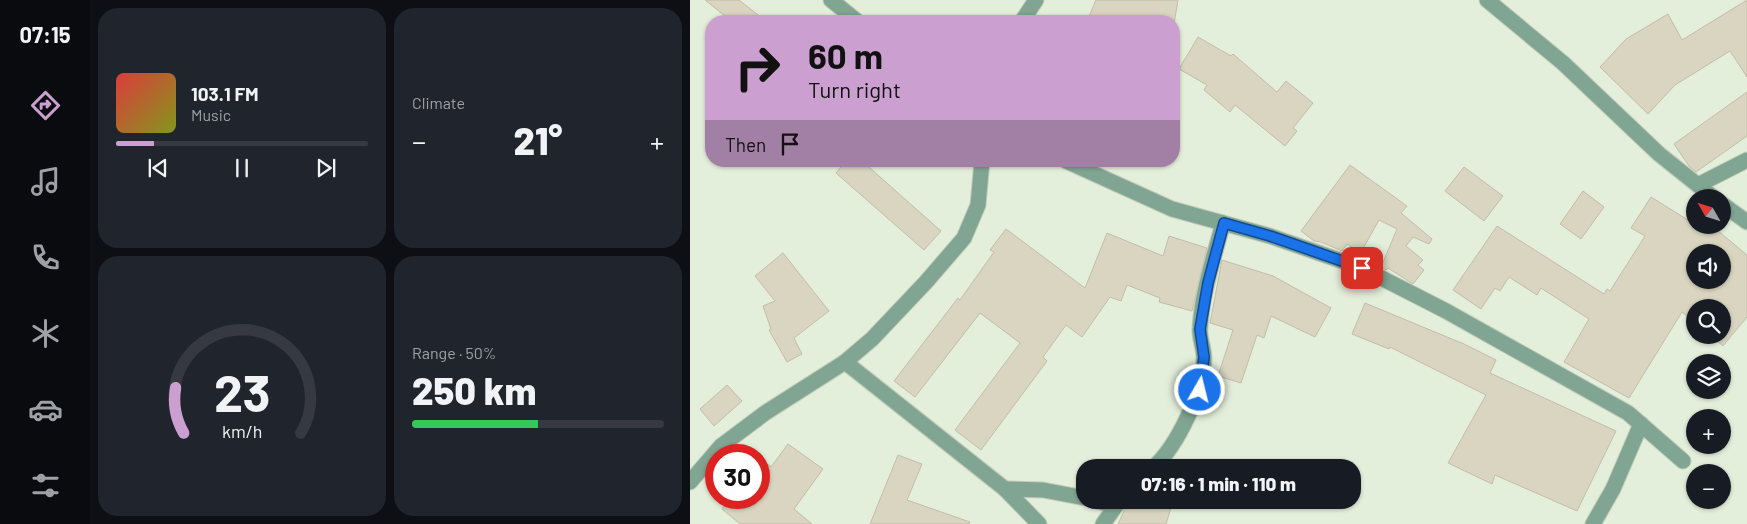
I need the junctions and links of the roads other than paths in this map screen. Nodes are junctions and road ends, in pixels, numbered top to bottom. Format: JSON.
{"nodes":[{"id":1,"x":831,"y":0,"type":"edge"},
{"id":2,"x":1036,"y":0,"type":"edge"},
{"id":3,"x":1487,"y":0,"type":"edge"},
{"id":4,"x":850,"y":15,"type":"edge"},
{"id":5,"x":1026,"y":15,"type":"edge"},
{"id":6,"x":1747,"y":160,"type":"edge"},
{"id":7,"x":981,"y":167,"type":"edge"},
{"id":8,"x":1079,"y":167,"type":"edge"},
{"id":9,"x":1698,"y":185,"type":"junction"},
{"id":10,"x":1703,"y":189,"type":"edge"},
{"id":11,"x":1731,"y":210,"type":"edge"},
{"id":12,"x":1747,"y":222,"type":"edge"},
{"id":13,"x":1224,"y":223,"type":"junction"},
{"id":14,"x":845,"y":362,"type":"junction"},
{"id":15,"x":1641,"y":424,"type":"junction"},
{"id":16,"x":1162,"y":459,"type":"edge"},
{"id":17,"x":1683,"y":461,"type":"dead end"},
{"id":18,"x":691,"y":478,"type":"edge"},
{"id":19,"x":1005,"y":489,"type":"junction"},
{"id":20,"x":1076,"y":496,"type":"edge"},
{"id":21,"x":1114,"y":509,"type":"edge"},
{"id":22,"x":1039,"y":524,"type":"edge"},
{"id":23,"x":1103,"y":524,"type":"edge"},
{"id":24,"x":1593,"y":524,"type":"edge"}],
"edges":[{"from":1,"to":4,"type":"street"},
{"from":2,"to":5,"type":"street"},
{"from":3,"to":9,"type":"street"},
{"from":6,"to":9,"type":"street"},
{"from":7,"to":14,"type":"street"},
{"from":8,"to":13,"type":"street"},
{"from":9,"to":10,"type":"street"},
{"from":11,"to":12,"type":"street"},
{"from":13,"to":15,"type":"street"},
{"from":13,"to":16,"type":"street"},
{"from":14,"to":18,"type":"street"},
{"from":14,"to":19,"type":"street"},
{"from":15,"to":17,"type":"street"},
{"from":15,"to":24,"type":"street"},
{"from":19,"to":20,"type":"street"},
{"from":19,"to":22,"type":"street"},
{"from":21,"to":23,"type":"street"}]}
